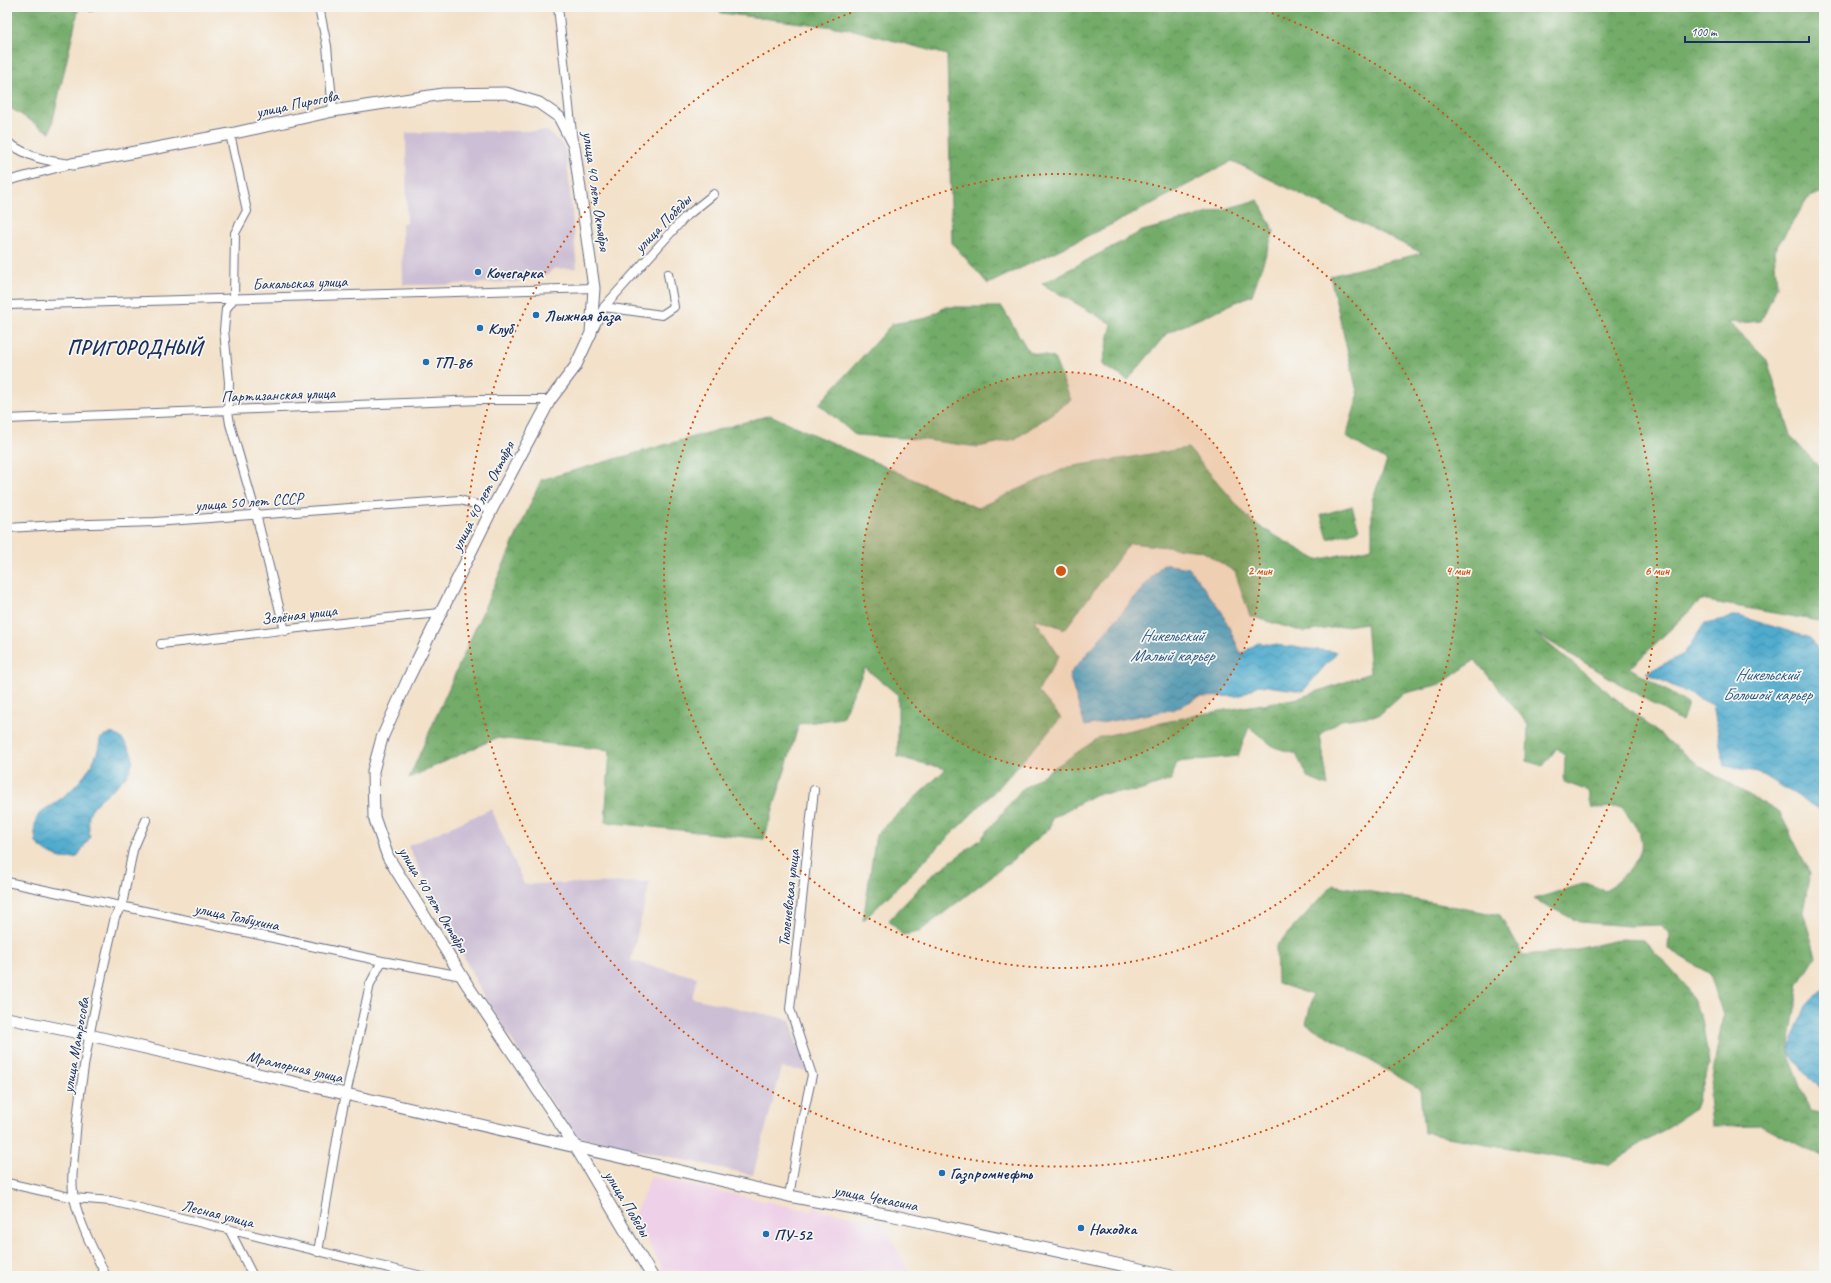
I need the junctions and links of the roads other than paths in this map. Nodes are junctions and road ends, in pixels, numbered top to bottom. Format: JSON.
{"nodes":[{"id":1,"x":88,"y":7,"type":"edge"},
{"id":2,"x":91,"y":7,"type":"edge"},
{"id":3,"x":319,"y":7,"type":"edge"},
{"id":4,"x":558,"y":7,"type":"edge"},
{"id":5,"x":333,"y":111,"type":"junction"},
{"id":6,"x":230,"y":134,"type":"junction"},
{"id":7,"x":7,"y":142,"type":"edge"},
{"id":8,"x":574,"y":146,"type":"junction"},
{"id":9,"x":72,"y":164,"type":"junction"},
{"id":10,"x":7,"y":181,"type":"edge"},
{"id":11,"x":714,"y":194,"type":"dead end"},
{"id":12,"x":668,"y":274,"type":"dead end"},
{"id":13,"x":594,"y":288,"type":"junction"},
{"id":14,"x":234,"y":298,"type":"junction"},
{"id":15,"x":7,"y":305,"type":"edge"},
{"id":16,"x":604,"y":307,"type":"junction"},
{"id":17,"x":591,"y":333,"type":"junction"},
{"id":18,"x":550,"y":400,"type":"junction"},
{"id":19,"x":228,"y":411,"type":"junction"},
{"id":20,"x":7,"y":418,"type":"edge"},
{"id":21,"x":492,"y":509,"type":"junction"},
{"id":22,"x":256,"y":514,"type":"junction"},
{"id":23,"x":7,"y":528,"type":"edge"},
{"id":24,"x":440,"y":613,"type":"junction"},
{"id":25,"x":285,"y":631,"type":"junction"},
{"id":26,"x":161,"y":644,"type":"dead end"},
{"id":27,"x":814,"y":790,"type":"dead end"},
{"id":28,"x":146,"y":820,"type":"dead end"},
{"id":29,"x":7,"y":882,"type":"edge"},
{"id":30,"x":122,"y":905,"type":"junction"},
{"id":31,"x":382,"y":961,"type":"junction"},
{"id":32,"x":462,"y":976,"type":"junction"},
{"id":33,"x":7,"y":1018,"type":"edge"},
{"id":34,"x":89,"y":1035,"type":"junction"},
{"id":35,"x":347,"y":1094,"type":"junction"},
{"id":36,"x":575,"y":1146,"type":"junction"},
{"id":37,"x":7,"y":1183,"type":"edge"},
{"id":38,"x":789,"y":1196,"type":"junction"},
{"id":39,"x":74,"y":1198,"type":"junction"},
{"id":40,"x":230,"y":1230,"type":"junction"},
{"id":41,"x":318,"y":1252,"type":"junction"},
{"id":42,"x":106,"y":1276,"type":"edge"},
{"id":43,"x":253,"y":1276,"type":"edge"},
{"id":44,"x":421,"y":1276,"type":"edge"},
{"id":45,"x":652,"y":1276,"type":"edge"},
{"id":46,"x":1172,"y":1276,"type":"edge"}],
"edges":[{"from":1,"to":2,"type":"street"},
{"from":3,"to":5,"type":"street"},
{"from":4,"to":8,"type":"street","name":"улица 40 лет Октября"},
{"from":5,"to":6,"type":"street","name":"улица Пирогова"},
{"from":5,"to":8,"type":"street","name":"улица Пирогова"},
{"from":6,"to":9,"type":"street","name":"улица Пирогова"},
{"from":6,"to":14,"type":"street"},
{"from":7,"to":9,"type":"street"},
{"from":8,"to":13,"type":"street","name":"улица 40 лет Октября"},
{"from":9,"to":10,"type":"street","name":"улица Пирогова"},
{"from":11,"to":16,"type":"street","name":"улица Победы"},
{"from":12,"to":16,"type":"street"},
{"from":13,"to":14,"type":"street","name":"Бакальская улица"},
{"from":13,"to":17,"type":"street","name":"улица 40 лет Октября"},
{"from":14,"to":15,"type":"street","name":"Бакальская улица"},
{"from":14,"to":19,"type":"street"},
{"from":16,"to":17,"type":"street","name":"улица Победы"},
{"from":17,"to":18,"type":"street","name":"улица 40 лет Октября"},
{"from":18,"to":19,"type":"street","name":"Партизанская улица"},
{"from":18,"to":21,"type":"street","name":"улица 40 лет Октября"},
{"from":19,"to":20,"type":"street","name":"Партизанская улица"},
{"from":19,"to":22,"type":"street"},
{"from":21,"to":22,"type":"street","name":"улица 50 лет СССР"},
{"from":21,"to":24,"type":"street","name":"улица 40 лет Октября"},
{"from":22,"to":23,"type":"street","name":"улица 50 лет СССР"},
{"from":22,"to":25,"type":"street"},
{"from":24,"to":25,"type":"street","name":"Зелёная улица"},
{"from":24,"to":32,"type":"street","name":"улица 40 лет Октября"},
{"from":25,"to":26,"type":"street","name":"Зелёная улица"},
{"from":27,"to":38,"type":"street","name":"Тюленевская улица"},
{"from":28,"to":30,"type":"street","name":"улица Матросова"},
{"from":29,"to":30,"type":"street","name":"улица Толбухина"},
{"from":30,"to":31,"type":"street","name":"улица Толбухина"},
{"from":30,"to":34,"type":"street","name":"улица Матросова"},
{"from":31,"to":32,"type":"street","name":"улица Толбухина"},
{"from":31,"to":35,"type":"street"},
{"from":32,"to":36,"type":"street","name":"улица 40 лет Октября"},
{"from":33,"to":34,"type":"street","name":"Мраморная улица"},
{"from":34,"to":35,"type":"street","name":"Мраморная улица"},
{"from":34,"to":39,"type":"street","name":"улица Матросова"},
{"from":35,"to":36,"type":"street","name":"Мраморная улица"},
{"from":35,"to":41,"type":"street"},
{"from":36,"to":38,"type":"street","name":"улица Чекасина"},
{"from":36,"to":45,"type":"street","name":"улица Победы"},
{"from":37,"to":39,"type":"street","name":"Лесная улица"},
{"from":38,"to":46,"type":"street","name":"улица Чекасина"},
{"from":39,"to":40,"type":"street","name":"Лесная улица"},
{"from":39,"to":42,"type":"street","name":"улица Матросова"},
{"from":40,"to":41,"type":"street","name":"Лесная улица"},
{"from":40,"to":43,"type":"street"},
{"from":41,"to":44,"type":"street","name":"Лесная улица"}]}
